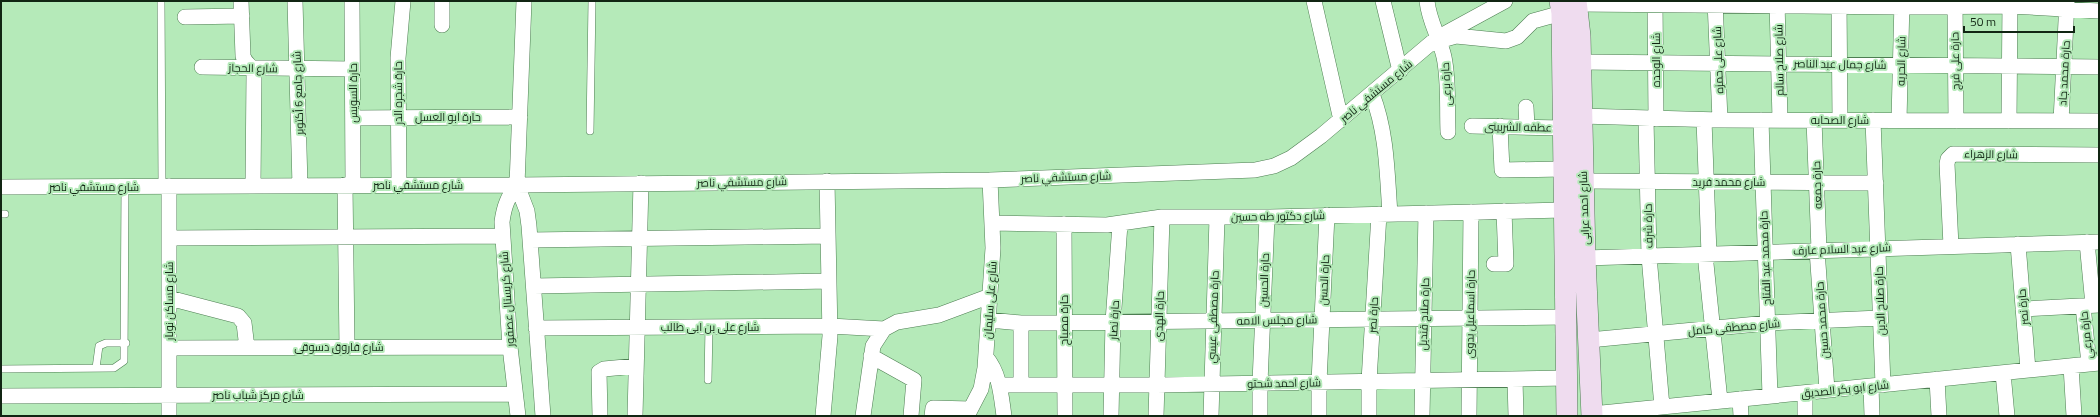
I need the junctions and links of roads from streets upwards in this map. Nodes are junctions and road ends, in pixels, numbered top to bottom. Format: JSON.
{"nodes":[{"id":1,"x":295,"y":1,"type":"edge"},
{"id":2,"x":352,"y":1,"type":"edge"},
{"id":3,"x":403,"y":1,"type":"edge"},
{"id":4,"x":442,"y":1,"type":"edge"},
{"id":5,"x":524,"y":1,"type":"edge"},
{"id":6,"x":1314,"y":1,"type":"edge"},
{"id":7,"x":1383,"y":1,"type":"edge"},
{"id":8,"x":1427,"y":1,"type":"edge"},
{"id":9,"x":1505,"y":1,"type":"edge"},
{"id":10,"x":1656,"y":3,"type":"edge"},
{"id":11,"x":1715,"y":3,"type":"edge"},
{"id":12,"x":1777,"y":4,"type":"edge"},
{"id":13,"x":1839,"y":4,"type":"edge"},
{"id":14,"x":1902,"y":4,"type":"edge"},
{"id":15,"x":1954,"y":4,"type":"edge"},
{"id":16,"x":2010,"y":4,"type":"edge"},
{"id":17,"x":1569,"y":5,"type":"edge"},
{"id":18,"x":2067,"y":6,"type":"edge"},
{"id":19,"x":241,"y":8,"type":"edge"},
{"id":20,"x":2099,"y":11,"type":"edge"},
{"id":21,"x":185,"y":16,"type":"dead end"},
{"id":22,"x":442,"y":24,"type":"dead end"},
{"id":23,"x":1438,"y":40,"type":"junction"},
{"id":24,"x":1580,"y":62,"type":"junction"},
{"id":25,"x":1656,"y":63,"type":"junction"},
{"id":26,"x":1718,"y":63,"type":"junction"},
{"id":27,"x":1779,"y":64,"type":"junction"},
{"id":28,"x":1840,"y":65,"type":"junction"},
{"id":29,"x":1901,"y":65,"type":"junction"},
{"id":30,"x":202,"y":66,"type":"dead end"},
{"id":31,"x":1955,"y":66,"type":"junction"},
{"id":32,"x":2009,"y":66,"type":"junction"},
{"id":33,"x":2064,"y":67,"type":"junction"},
{"id":34,"x":2099,"y":67,"type":"edge"},
{"id":35,"x":252,"y":68,"type":"junction"},
{"id":36,"x":297,"y":68,"type":"junction"},
{"id":37,"x":352,"y":69,"type":"junction"},
{"id":38,"x":1400,"y":71,"type":"junction"},
{"id":39,"x":1372,"y":94,"type":"junction"},
{"id":40,"x":1526,"y":107,"type":"dead end"},
{"id":41,"x":1581,"y":116,"type":"junction"},
{"id":42,"x":520,"y":117,"type":"junction"},
{"id":43,"x":353,"y":118,"type":"junction"},
{"id":44,"x":398,"y":118,"type":"junction"},
{"id":45,"x":1651,"y":119,"type":"junction"},
{"id":46,"x":1341,"y":120,"type":"junction"},
{"id":47,"x":1704,"y":120,"type":"junction"},
{"id":48,"x":1720,"y":120,"type":"junction"},
{"id":49,"x":1761,"y":120,"type":"junction"},
{"id":50,"x":1780,"y":120,"type":"junction"},
{"id":51,"x":1814,"y":120,"type":"junction"},
{"id":52,"x":1840,"y":120,"type":"junction"},
{"id":53,"x":1873,"y":120,"type":"junction"},
{"id":54,"x":1899,"y":120,"type":"junction"},
{"id":55,"x":1956,"y":121,"type":"junction"},
{"id":56,"x":2009,"y":121,"type":"junction"},
{"id":57,"x":2061,"y":121,"type":"junction"},
{"id":58,"x":2099,"y":121,"type":"edge"},
{"id":59,"x":1472,"y":126,"type":"dead end"},
{"id":60,"x":1500,"y":126,"type":"junction"},
{"id":61,"x":1527,"y":127,"type":"junction"},
{"id":62,"x":1563,"y":128,"type":"junction"},
{"id":63,"x":1448,"y":132,"type":"dead end"},
{"id":64,"x":2099,"y":155,"type":"edge"},
{"id":65,"x":1563,"y":169,"type":"junction"},
{"id":66,"x":990,"y":180,"type":"junction"},
{"id":67,"x":828,"y":181,"type":"junction"},
{"id":68,"x":1583,"y":181,"type":"junction"},
{"id":69,"x":1647,"y":181,"type":"junction"},
{"id":70,"x":1706,"y":182,"type":"junction"},
{"id":71,"x":1763,"y":182,"type":"junction"},
{"id":72,"x":1816,"y":182,"type":"junction"},
{"id":73,"x":641,"y":183,"type":"junction"},
{"id":74,"x":1876,"y":183,"type":"junction"},
{"id":75,"x":349,"y":185,"type":"junction"},
{"id":76,"x":399,"y":185,"type":"junction"},
{"id":77,"x":517,"y":185,"type":"junction"},
{"id":78,"x":166,"y":186,"type":"junction"},
{"id":79,"x":253,"y":186,"type":"junction"},
{"id":80,"x":300,"y":186,"type":"junction"},
{"id":81,"x":1,"y":187,"type":"edge"},
{"id":82,"x":1563,"y":210,"type":"junction"},
{"id":83,"x":1504,"y":211,"type":"junction"},
{"id":84,"x":1471,"y":212,"type":"junction"},
{"id":85,"x":1426,"y":213,"type":"junction"},
{"id":86,"x":1384,"y":214,"type":"junction"},
{"id":87,"x":1327,"y":215,"type":"junction"},
{"id":88,"x":1162,"y":217,"type":"junction"},
{"id":89,"x":1267,"y":217,"type":"junction"},
{"id":90,"x":1217,"y":218,"type":"junction"},
{"id":91,"x":992,"y":223,"type":"junction"},
{"id":92,"x":1064,"y":224,"type":"junction"},
{"id":93,"x":1120,"y":224,"type":"junction"},
{"id":94,"x":346,"y":236,"type":"junction"},
{"id":95,"x":502,"y":236,"type":"junction"},
{"id":96,"x":828,"y":236,"type":"junction"},
{"id":97,"x":169,"y":238,"type":"junction"},
{"id":98,"x":640,"y":239,"type":"junction"},
{"id":99,"x":530,"y":240,"type":"junction"},
{"id":100,"x":2093,"y":242,"type":"edge"},
{"id":101,"x":2018,"y":244,"type":"junction"},
{"id":102,"x":1951,"y":246,"type":"junction"},
{"id":103,"x":1878,"y":248,"type":"junction"},
{"id":104,"x":1818,"y":250,"type":"junction"},
{"id":105,"x":1765,"y":252,"type":"junction"},
{"id":106,"x":1707,"y":254,"type":"junction"},
{"id":107,"x":1649,"y":256,"type":"junction"},
{"id":108,"x":1585,"y":258,"type":"junction"},
{"id":109,"x":1494,"y":264,"type":"dead end"},
{"id":110,"x":828,"y":282,"type":"junction"},
{"id":111,"x":638,"y":285,"type":"junction"},
{"id":112,"x":534,"y":286,"type":"junction"},
{"id":113,"x":990,"y":296,"type":"junction"},
{"id":114,"x":169,"y":298,"type":"junction"},
{"id":115,"x":2091,"y":305,"type":"edge"},
{"id":116,"x":2023,"y":309,"type":"junction"},
{"id":117,"x":1566,"y":317,"type":"junction"},
{"id":118,"x":1470,"y":318,"type":"junction"},
{"id":119,"x":1880,"y":318,"type":"junction"},
{"id":120,"x":1373,"y":319,"type":"junction"},
{"id":121,"x":1424,"y":319,"type":"junction"},
{"id":122,"x":989,"y":320,"type":"junction"},
{"id":123,"x":1262,"y":320,"type":"junction"},
{"id":124,"x":1322,"y":320,"type":"junction"},
{"id":125,"x":1212,"y":321,"type":"junction"},
{"id":126,"x":1822,"y":321,"type":"junction"},
{"id":127,"x":1113,"y":322,"type":"junction"},
{"id":128,"x":1159,"y":322,"type":"junction"},
{"id":129,"x":1021,"y":323,"type":"junction"},
{"id":130,"x":1064,"y":323,"type":"junction"},
{"id":131,"x":1768,"y":324,"type":"junction"},
{"id":132,"x":830,"y":326,"type":"junction"},
{"id":133,"x":637,"y":327,"type":"junction"},
{"id":134,"x":536,"y":328,"type":"junction"},
{"id":135,"x":1713,"y":328,"type":"junction"},
{"id":136,"x":884,"y":330,"type":"junction"},
{"id":137,"x":1655,"y":334,"type":"junction"},
{"id":138,"x":1589,"y":340,"type":"junction"},
{"id":139,"x":347,"y":347,"type":"junction"},
{"id":140,"x":510,"y":347,"type":"junction"},
{"id":141,"x":169,"y":348,"type":"junction"},
{"id":142,"x":247,"y":348,"type":"junction"},
{"id":143,"x":871,"y":356,"type":"junction"},
{"id":144,"x":986,"y":357,"type":"junction"},
{"id":145,"x":2094,"y":364,"type":"edge"},
{"id":146,"x":636,"y":366,"type":"junction"},
{"id":147,"x":2071,"y":366,"type":"junction"},
{"id":148,"x":2028,"y":370,"type":"junction"},
{"id":149,"x":2004,"y":373,"type":"junction"},
{"id":150,"x":1567,"y":378,"type":"junction"},
{"id":151,"x":1937,"y":379,"type":"junction"},
{"id":152,"x":1469,"y":380,"type":"junction"},
{"id":153,"x":1515,"y":380,"type":"junction"},
{"id":154,"x":1422,"y":381,"type":"junction"},
{"id":155,"x":1319,"y":382,"type":"junction"},
{"id":156,"x":1369,"y":382,"type":"junction"},
{"id":157,"x":1260,"y":383,"type":"junction"},
{"id":158,"x":1210,"y":384,"type":"junction"},
{"id":159,"x":1000,"y":385,"type":"junction"},
{"id":160,"x":1021,"y":385,"type":"junction"},
{"id":161,"x":1064,"y":385,"type":"junction"},
{"id":162,"x":1111,"y":385,"type":"junction"},
{"id":163,"x":1157,"y":385,"type":"junction"},
{"id":164,"x":1877,"y":385,"type":"junction"},
{"id":165,"x":1827,"y":390,"type":"junction"},
{"id":166,"x":1805,"y":393,"type":"junction"},
{"id":167,"x":515,"y":394,"type":"junction"},
{"id":168,"x":169,"y":395,"type":"junction"},
{"id":169,"x":1,"y":396,"type":"edge"},
{"id":170,"x":1770,"y":396,"type":"junction"},
{"id":171,"x":1740,"y":399,"type":"junction"},
{"id":172,"x":1720,"y":401,"type":"junction"},
{"id":173,"x":1666,"y":410,"type":"edge"},
{"id":174,"x":969,"y":412,"type":"edge"},
{"id":175,"x":1592,"y":415,"type":"edge"},
{"id":176,"x":169,"y":416,"type":"edge"},
{"id":177,"x":518,"y":416,"type":"edge"},
{"id":178,"x":543,"y":416,"type":"edge"},
{"id":179,"x":600,"y":416,"type":"edge"},
{"id":180,"x":635,"y":416,"type":"edge"},
{"id":181,"x":823,"y":416,"type":"edge"},
{"id":182,"x":863,"y":416,"type":"edge"},
{"id":183,"x":911,"y":416,"type":"edge"},
{"id":184,"x":932,"y":416,"type":"edge"},
{"id":185,"x":1004,"y":416,"type":"edge"},
{"id":186,"x":1065,"y":416,"type":"edge"},
{"id":187,"x":1111,"y":416,"type":"edge"},
{"id":188,"x":1156,"y":416,"type":"edge"},
{"id":189,"x":1211,"y":416,"type":"edge"},
{"id":190,"x":1260,"y":416,"type":"edge"},
{"id":191,"x":1319,"y":416,"type":"edge"},
{"id":192,"x":1369,"y":416,"type":"edge"},
{"id":193,"x":1422,"y":416,"type":"edge"},
{"id":194,"x":1470,"y":416,"type":"edge"},
{"id":195,"x":1516,"y":416,"type":"edge"},
{"id":196,"x":1567,"y":416,"type":"edge"},
{"id":197,"x":1741,"y":416,"type":"edge"},
{"id":198,"x":1805,"y":416,"type":"edge"},
{"id":199,"x":1872,"y":416,"type":"edge"},
{"id":200,"x":1939,"y":416,"type":"edge"},
{"id":201,"x":2007,"y":416,"type":"edge"},
{"id":202,"x":2074,"y":416,"type":"edge"}],
"edges":[{"from":1,"to":36,"type":"street","name":"شارع جامع 6 أكتوبر"},
{"from":2,"to":37,"type":"street","name":"حارة السويس"},
{"from":3,"to":44,"type":"street","name":"حارة شجره الدر"},
{"from":4,"to":22,"type":"street"},
{"from":5,"to":42,"type":"street","name":"شارع كريستال عصفور"},
{"from":6,"to":46,"type":"street"},
{"from":7,"to":38,"type":"street"},
{"from":8,"to":23,"type":"street","name":"حارة برعى"},
{"from":9,"to":23,"type":"street"},
{"from":10,"to":11,"type":"street"},
{"from":10,"to":17,"type":"street"},
{"from":10,"to":25,"type":"street","name":"شارع الوحده"},
{"from":11,"to":12,"type":"street"},
{"from":11,"to":26,"type":"street","name":"شارع على حمزه"},
{"from":12,"to":13,"type":"street"},
{"from":12,"to":27,"type":"street","name":"شارع صلاح سالم"},
{"from":13,"to":14,"type":"street"},
{"from":13,"to":28,"type":"street"},
{"from":14,"to":15,"type":"street"},
{"from":14,"to":29,"type":"street","name":"شارع الحريه"},
{"from":15,"to":16,"type":"street"},
{"from":15,"to":31,"type":"street","name":"حارة على فرج"},
{"from":16,"to":18,"type":"street"},
{"from":16,"to":32,"type":"street"},
{"from":17,"to":23,"type":"street"},
{"from":17,"to":24,"type":"street","name":"شارع احمد عرابى"},
{"from":17,"to":62,"type":"street","name":"شارع احمد عرابى"},
{"from":18,"to":20,"type":"street"},
{"from":18,"to":33,"type":"street","name":"حارة محمد جاد"},
{"from":19,"to":21,"type":"street"},
{"from":19,"to":35,"type":"street"},
{"from":23,"to":38,"type":"street","name":"شارع مستشفي ناصر"},
{"from":23,"to":63,"type":"street","name":"حارة برعى"},
{"from":24,"to":25,"type":"street","name":"شارع جمال عبد الناصر"},
{"from":24,"to":41,"type":"street","name":"شارع احمد عرابى"},
{"from":25,"to":26,"type":"street","name":"شارع جمال عبد الناصر"},
{"from":25,"to":45,"type":"street","name":"شارع الوحده"},
{"from":26,"to":27,"type":"street","name":"شارع جمال عبد الناصر"},
{"from":26,"to":48,"type":"street","name":"شارع على حمزه"},
{"from":27,"to":28,"type":"street","name":"شارع جمال عبد الناصر"},
{"from":27,"to":50,"type":"street","name":"شارع صلاح سالم"},
{"from":28,"to":29,"type":"street","name":"شارع جمال عبد الناصر"},
{"from":28,"to":52,"type":"street"},
{"from":29,"to":31,"type":"street","name":"شارع جمال عبد الناصر"},
{"from":29,"to":54,"type":"street","name":"شارع الحريه"},
{"from":30,"to":35,"type":"street","name":"شارع الحجاز"},
{"from":31,"to":32,"type":"street","name":"شارع جمال عبد الناصر"},
{"from":31,"to":55,"type":"street","name":"حارة على فرج"},
{"from":32,"to":33,"type":"street","name":"شارع جمال عبد الناصر"},
{"from":32,"to":56,"type":"street"},
{"from":33,"to":34,"type":"street","name":"شارع جمال عبد الناصر"},
{"from":33,"to":57,"type":"street","name":"حارة محمد جاد"},
{"from":35,"to":36,"type":"street","name":"شارع الحجاز"},
{"from":35,"to":79,"type":"street"},
{"from":36,"to":37,"type":"street","name":"شارع الحجاز"},
{"from":36,"to":80,"type":"street","name":"شارع جامع 6 أكتوبر"},
{"from":37,"to":43,"type":"street","name":"حارة السويس"},
{"from":38,"to":39,"type":"street","name":"شارع مستشفي ناصر"},
{"from":39,"to":46,"type":"street","name":"شارع مستشفي ناصر"},
{"from":39,"to":86,"type":"street","name":"حارة نصر"},
{"from":40,"to":61,"type":"street"},
{"from":41,"to":45,"type":"street","name":"شارع الصحابه"},
{"from":41,"to":68,"type":"street","name":"شارع احمد عرابى"},
{"from":42,"to":44,"type":"street","name":"حارة ابو العسل"},
{"from":42,"to":77,"type":"street","name":"شارع كريستال عصفور"},
{"from":43,"to":44,"type":"street","name":"حارة ابو العسل"},
{"from":43,"to":75,"type":"street","name":"حارة السويس"},
{"from":44,"to":76,"type":"street","name":"حارة شجره الدر"},
{"from":45,"to":47,"type":"street","name":"شارع الصحابه"},
{"from":45,"to":69,"type":"street","name":"حارة شرف"},
{"from":46,"to":66,"type":"street","name":"شارع مستشفي ناصر"},
{"from":47,"to":48,"type":"street","name":"شارع الصحابه"},
{"from":47,"to":70,"type":"street"},
{"from":48,"to":49,"type":"street","name":"شارع الصحابه"},
{"from":49,"to":50,"type":"street","name":"شارع الصحابه"},
{"from":49,"to":71,"type":"street","name":"حارة محمد عبد الفتاح"},
{"from":50,"to":51,"type":"street","name":"شارع الصحابه"},
{"from":51,"to":52,"type":"street","name":"شارع الصحابه"},
{"from":51,"to":72,"type":"street","name":"حارة جمعه"},
{"from":52,"to":53,"type":"street","name":"شارع الصحابه"},
{"from":53,"to":54,"type":"street","name":"شارع الصحابه"},
{"from":53,"to":74,"type":"street","name":"حارة صلاح الدين"},
{"from":54,"to":55,"type":"street","name":"شارع الصحابه"},
{"from":55,"to":56,"type":"street","name":"شارع الصحابه"},
{"from":56,"to":57,"type":"street","name":"شارع الصحابه"},
{"from":57,"to":58,"type":"street","name":"شارع الصحابه"},
{"from":59,"to":60,"type":"street","name":"عطفه الشربينى"},
{"from":60,"to":61,"type":"street","name":"عطفه الشربينى"},
{"from":60,"to":65,"type":"street"},
{"from":61,"to":62,"type":"street","name":"عطفه الشربينى"},
{"from":62,"to":65,"type":"street","name":"شارع احمد عرابى"},
{"from":64,"to":102,"type":"street","name":"شارع الزهراء"},
{"from":65,"to":82,"type":"street","name":"شارع احمد عرابى"},
{"from":66,"to":67,"type":"street","name":"شارع مستشفي ناصر"},
{"from":66,"to":91,"type":"street","name":"شارع على سليمان"},
{"from":67,"to":73,"type":"street","name":"شارع مستشفي ناصر"},
{"from":67,"to":96,"type":"street"},
{"from":68,"to":69,"type":"street","name":"شارع محمد فريد"},
{"from":68,"to":108,"type":"street","name":"شارع احمد عرابى"},
{"from":69,"to":70,"type":"street","name":"شارع محمد فريد"},
{"from":69,"to":107,"type":"street","name":"حارة شرف"},
{"from":70,"to":71,"type":"street","name":"شارع محمد فريد"},
{"from":70,"to":106,"type":"street"},
{"from":71,"to":72,"type":"street","name":"شارع محمد فريد"},
{"from":71,"to":105,"type":"street","name":"حارة محمد عبد الفتاح"},
{"from":72,"to":74,"type":"street","name":"شارع محمد فريد"},
{"from":72,"to":104,"type":"street","name":"حارة جمعه"},
{"from":73,"to":77,"type":"street","name":"شارع مستشفي ناصر"},
{"from":73,"to":98,"type":"street"},
{"from":74,"to":103,"type":"street","name":"حارة صلاح الدين"},
{"from":75,"to":76,"type":"street","name":"شارع مستشفي ناصر"},
{"from":75,"to":80,"type":"street","name":"شارع مستشفي ناصر"},
{"from":75,"to":94,"type":"street","name":"حارة السويس"},
{"from":76,"to":77,"type":"street","name":"شارع مستشفي ناصر"},
{"from":77,"to":95,"type":"street","name":"شارع كريستال عصفور"},
{"from":77,"to":99,"type":"street","name":"شارع كريستال عصفور"},
{"from":78,"to":79,"type":"street","name":"شارع مستشفي ناصر"},
{"from":78,"to":81,"type":"street","name":"شارع مستشفي ناصر"},
{"from":78,"to":97,"type":"street","name":"شارع مساكن نوبار"},
{"from":79,"to":80,"type":"street","name":"شارع مستشفي ناصر"},
{"from":82,"to":83,"type":"street","name":"شارع دكتور طه حسين"},
{"from":82,"to":117,"type":"street","name":"شارع احمد عرابى"},
{"from":83,"to":84,"type":"street","name":"شارع دكتور طه حسين"},
{"from":83,"to":109,"type":"street"},
{"from":84,"to":85,"type":"street","name":"شارع دكتور طه حسين"},
{"from":84,"to":118,"type":"street","name":"حارة اسماعيل بدوى"},
{"from":85,"to":86,"type":"street","name":"شارع دكتور طه حسين"},
{"from":85,"to":121,"type":"street","name":"حارة صلاح قنديل"},
{"from":86,"to":87,"type":"street","name":"شارع دكتور طه حسين"},
{"from":86,"to":120,"type":"street","name":"حارة نصر"},
{"from":87,"to":89,"type":"street","name":"شارع دكتور طه حسين"},
{"from":87,"to":124,"type":"street","name":"حارة الحسن"},
{"from":88,"to":90,"type":"street","name":"شارع دكتور طه حسين"},
{"from":88,"to":93,"type":"street","name":"شارع دكتور طه حسين"},
{"from":88,"to":128,"type":"street","name":"حارة الهدى"},
{"from":89,"to":90,"type":"street","name":"شارع دكتور طه حسين"},
{"from":89,"to":123,"type":"street","name":"حارة الحسين"},
{"from":90,"to":125,"type":"street","name":"حارة مصطفى عيسي"},
{"from":91,"to":92,"type":"street","name":"شارع دكتور طه حسين"},
{"from":91,"to":113,"type":"street","name":"شارع على سليمان"},
{"from":92,"to":93,"type":"street","name":"شارع دكتور طه حسين"},
{"from":92,"to":130,"type":"street","name":"حارة مصباح"},
{"from":93,"to":127,"type":"street","name":"حارة نصار"},
{"from":94,"to":95,"type":"street"},
{"from":94,"to":97,"type":"street"},
{"from":94,"to":139,"type":"street","name":"حارة السويس"},
{"from":95,"to":140,"type":"street","name":"شارع كريستال عصفور"},
{"from":96,"to":98,"type":"street"},
{"from":96,"to":110,"type":"street"},
{"from":97,"to":114,"type":"street","name":"شارع مساكن نوبار"},
{"from":98,"to":99,"type":"street"},
{"from":98,"to":111,"type":"street"},
{"from":99,"to":112,"type":"street","name":"شارع كريستال عصفور"},
{"from":100,"to":101,"type":"street","name":"شارع عبد السلام عارف"},
{"from":100,"to":115,"type":"street","name":"حارة مرعي"},
{"from":101,"to":102,"type":"street","name":"شارع عبد السلام عارف"},
{"from":101,"to":116,"type":"street","name":"حارة نصر"},
{"from":102,"to":103,"type":"street","name":"شارع عبد السلام عارف"},
{"from":103,"to":104,"type":"street","name":"شارع عبد السلام عارف"},
{"from":103,"to":119,"type":"street","name":"حارة صلاح الدين"},
{"from":104,"to":105,"type":"street","name":"شارع عبد السلام عارف"},
{"from":104,"to":126,"type":"street","name":"حارة محمد حسين"},
{"from":105,"to":106,"type":"street","name":"شارع عبد السلام عارف"},
{"from":105,"to":131,"type":"street","name":"حارة محمد عبد الفتاح"},
{"from":106,"to":107,"type":"street","name":"شارع عبد السلام عارف"},
{"from":106,"to":135,"type":"street"},
{"from":107,"to":108,"type":"street","name":"شارع عبد السلام عارف"},
{"from":107,"to":137,"type":"street","name":"حارة شرف"},
{"from":108,"to":138,"type":"street","name":"شارع احمد عرابى"},
{"from":110,"to":111,"type":"street"},
{"from":110,"to":132,"type":"street"},
{"from":111,"to":112,"type":"street"},
{"from":111,"to":133,"type":"street"},
{"from":112,"to":134,"type":"street","name":"شارع كريستال عصفور"},
{"from":113,"to":122,"type":"street","name":"شارع على سليمان"},
{"from":113,"to":136,"type":"street"},
{"from":114,"to":141,"type":"street","name":"شارع مساكن نوبار"},
{"from":114,"to":142,"type":"street"},
{"from":115,"to":116,"type":"street"},
{"from":115,"to":145,"type":"street","name":"حارة مرعي"},
{"from":116,"to":148,"type":"street","name":"حارة نصر"},
{"from":117,"to":118,"type":"street","name":"شارع مجلس الامه"},
{"from":117,"to":150,"type":"street","name":"شارع احمد عرابى"},
{"from":118,"to":121,"type":"street","name":"شارع مجلس الامه"},
{"from":118,"to":152,"type":"street","name":"حارة اسماعيل بدوى"},
{"from":119,"to":126,"type":"street","name":"شارع مصطفى كامل"},
{"from":119,"to":164,"type":"street","name":"حارة صلاح الدين"},
{"from":120,"to":121,"type":"street","name":"شارع مجلس الامه"},
{"from":120,"to":124,"type":"street","name":"شارع مجلس الامه"},
{"from":120,"to":156,"type":"street","name":"حارة نصر"},
{"from":121,"to":154,"type":"street","name":"حارة صلاح قنديل"},
{"from":122,"to":129,"type":"street","name":"شارع مجلس الامه"},
{"from":122,"to":144,"type":"street","name":"شارع على سليمان"},
{"from":123,"to":124,"type":"street","name":"شارع مجلس الامه"},
{"from":123,"to":125,"type":"street","name":"شارع مجلس الامه"},
{"from":123,"to":157,"type":"street","name":"حارة الحسين"},
{"from":124,"to":155,"type":"street","name":"حارة الحسن"},
{"from":125,"to":128,"type":"street","name":"شارع مجلس الامه"},
{"from":125,"to":158,"type":"street","name":"حارة مصطفى عيسي"},
{"from":126,"to":131,"type":"street","name":"شارع مصطفى كامل"},
{"from":126,"to":165,"type":"street","name":"حارة محمد حسين"},
{"from":127,"to":128,"type":"street","name":"شارع مجلس الامه"},
{"from":127,"to":130,"type":"street","name":"شارع مجلس الامه"},
{"from":127,"to":162,"type":"street","name":"حارة نصار"},
{"from":128,"to":163,"type":"street","name":"حارة الهدى"},
{"from":129,"to":130,"type":"street","name":"شارع مجلس الامه"},
{"from":129,"to":160,"type":"street"},
{"from":130,"to":161,"type":"street","name":"حارة مصباح"},
{"from":131,"to":135,"type":"street","name":"شارع مصطفى كامل"},
{"from":131,"to":170,"type":"street","name":"حارة محمد عبد الفتاح"},
{"from":132,"to":133,"type":"street","name":"شارع على بن ابى طالب"},
{"from":132,"to":136,"type":"street","name":"شارع على بن ابى طالب"},
{"from":132,"to":181,"type":"street"},
{"from":133,"to":134,"type":"street","name":"شارع على بن ابى طالب"},
{"from":133,"to":146,"type":"street"},
{"from":134,"to":178,"type":"street","name":"شارع كريستال عصفور"},
{"from":135,"to":137,"type":"street","name":"شارع مصطفى كامل"},
{"from":135,"to":172,"type":"street"},
{"from":136,"to":143,"type":"street"},
{"from":137,"to":138,"type":"street","name":"شارع مصطفى كامل"},
{"from":137,"to":173,"type":"street","name":"حارة شرف"},
{"from":138,"to":175,"type":"street","name":"شارع احمد عرابى"},
{"from":139,"to":140,"type":"street","name":"شارع فاروق دسوقى"},
{"from":139,"to":142,"type":"street","name":"شارع فاروق دسوقى"},
{"from":140,"to":167,"type":"street","name":"شارع كريستال عصفور"},
{"from":141,"to":142,"type":"street","name":"شارع فاروق دسوقى"},
{"from":141,"to":168,"type":"street","name":"شارع مساكن نوبار"},
{"from":143,"to":182,"type":"street"},
{"from":143,"to":183,"type":"street"},
{"from":144,"to":159,"type":"street"},
{"from":144,"to":174,"type":"street","name":"شارع على سليمان"},
{"from":145,"to":147,"type":"street","name":"شارع ابو بكر الصديق"},
{"from":146,"to":179,"type":"street"},
{"from":146,"to":180,"type":"street"},
{"from":147,"to":148,"type":"street","name":"شارع ابو بكر الصديق"},
{"from":147,"to":202,"type":"street"},
{"from":148,"to":149,"type":"street","name":"شارع ابو بكر الصديق"},
{"from":149,"to":151,"type":"street","name":"شارع ابو بكر الصديق"},
{"from":149,"to":201,"type":"street"},
{"from":150,"to":153,"type":"street","name":"شارع احمد شحتو"},
{"from":150,"to":196,"type":"street","name":"شارع احمد عرابى"},
{"from":151,"to":164,"type":"street","name":"شارع ابو بكر الصديق"},
{"from":151,"to":200,"type":"street"},
{"from":152,"to":153,"type":"street","name":"شارع احمد شحتو"},
{"from":152,"to":154,"type":"street","name":"شارع احمد شحتو"},
{"from":152,"to":194,"type":"street","name":"حارة اسماعيل بدوى"},
{"from":153,"to":195,"type":"street"},
{"from":154,"to":156,"type":"street","name":"شارع احمد شحتو"},
{"from":154,"to":193,"type":"street","name":"حارة صلاح قنديل"},
{"from":155,"to":156,"type":"street","name":"شارع احمد شحتو"},
{"from":155,"to":157,"type":"street","name":"شارع احمد شحتو"},
{"from":155,"to":191,"type":"street","name":"حارة الحسن"},
{"from":156,"to":192,"type":"street","name":"حارة نصر"},
{"from":157,"to":158,"type":"street","name":"شارع احمد شحتو"},
{"from":157,"to":190,"type":"street","name":"حارة الحسين"},
{"from":158,"to":163,"type":"street","name":"شارع احمد شحتو"},
{"from":158,"to":189,"type":"street","name":"حارة مصطفى عيسي"},
{"from":159,"to":160,"type":"street","name":"شارع احمد شحتو"},
{"from":159,"to":185,"type":"street"},
{"from":160,"to":161,"type":"street","name":"شارع احمد شحتو"},
{"from":161,"to":162,"type":"street","name":"شارع احمد شحتو"},
{"from":161,"to":186,"type":"street","name":"حارة مصباح"},
{"from":162,"to":163,"type":"street","name":"شارع احمد شحتو"},
{"from":162,"to":187,"type":"street","name":"حارة نصار"},
{"from":163,"to":188,"type":"street","name":"حارة الهدى"},
{"from":164,"to":165,"type":"street","name":"شارع ابو بكر الصديق"},
{"from":164,"to":199,"type":"street","name":"حارة صلاح الدين"},
{"from":165,"to":166,"type":"street","name":"شارع ابو بكر الصديق"},
{"from":166,"to":170,"type":"street","name":"شارع ابو بكر الصديق"},
{"from":166,"to":198,"type":"street"},
{"from":167,"to":168,"type":"street","name":"شارع مركز شباب ناصر"},
{"from":167,"to":177,"type":"street","name":"شارع كريستال عصفور"},
{"from":168,"to":169,"type":"street","name":"شارع مركز شباب ناصر"},
{"from":168,"to":176,"type":"street","name":"شارع مساكن نوبار"},
{"from":170,"to":171,"type":"street","name":"شارع ابو بكر الصديق"},
{"from":171,"to":172,"type":"street","name":"شارع ابو بكر الصديق"},
{"from":171,"to":197,"type":"street"},
{"from":172,"to":173,"type":"street","name":"شارع ابو بكر الصديق"},
{"from":173,"to":175,"type":"street","name":"شارع ابو بكر الصديق"},
{"from":174,"to":184,"type":"street"}]}
